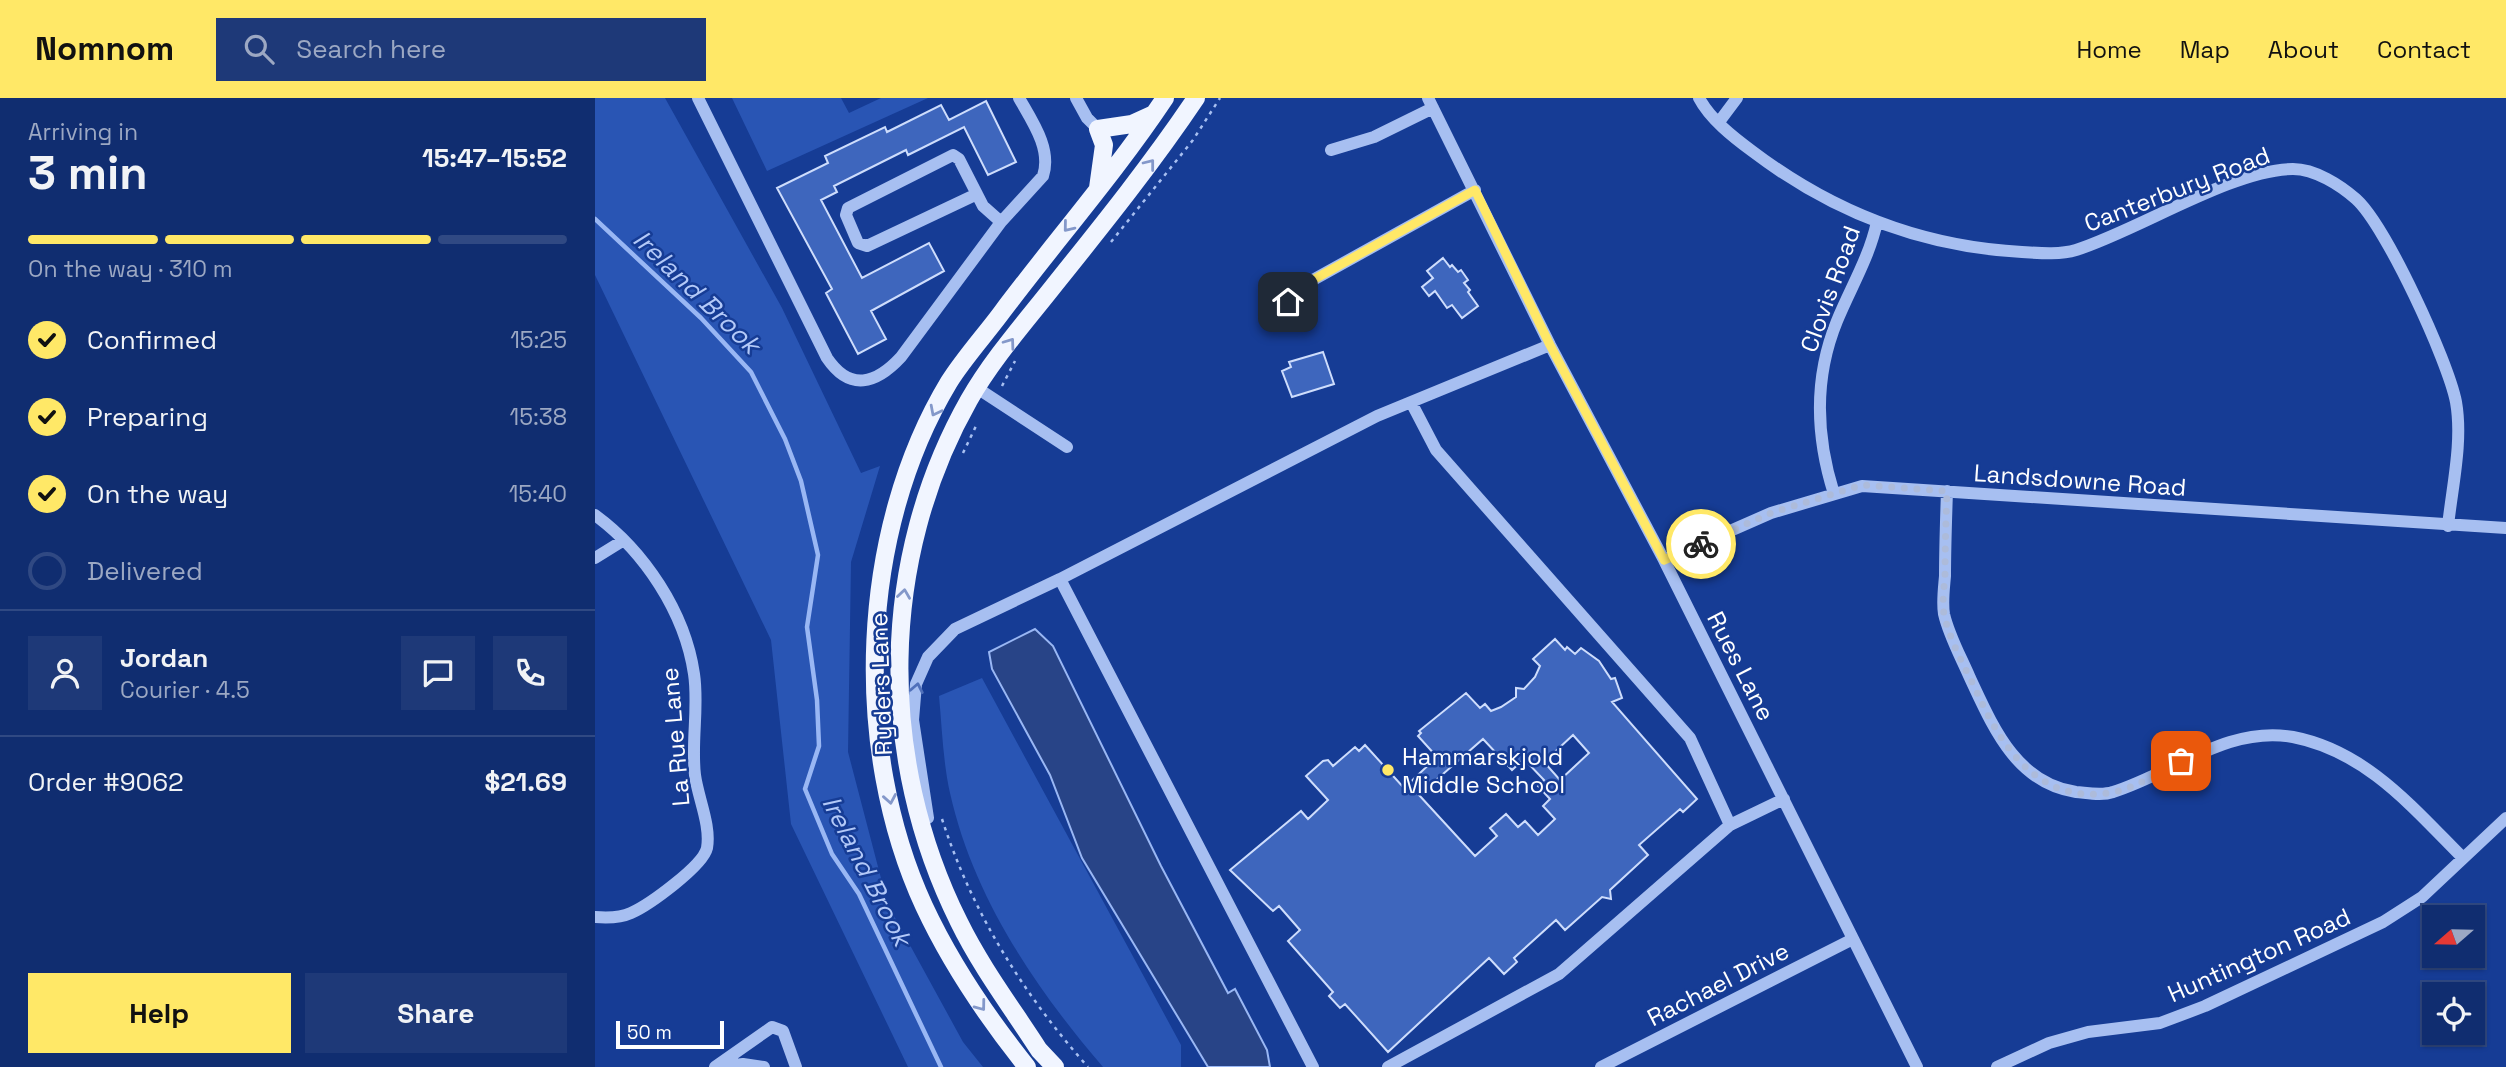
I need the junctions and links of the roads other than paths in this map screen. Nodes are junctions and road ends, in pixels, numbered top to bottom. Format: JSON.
{"nodes":[{"id":1,"x":698,"y":98,"type":"edge"},
{"id":2,"x":1019,"y":98,"type":"edge"},
{"id":3,"x":1076,"y":98,"type":"edge"},
{"id":4,"x":1164,"y":98,"type":"edge"},
{"id":5,"x":1196,"y":98,"type":"edge"},
{"id":6,"x":1699,"y":98,"type":"edge"},
{"id":7,"x":1737,"y":98,"type":"edge"},
{"id":8,"x":1430,"y":103,"type":"edge"},
{"id":9,"x":1154,"y":114,"type":"junction"},
{"id":10,"x":1719,"y":122,"type":"junction"},
{"id":11,"x":1098,"y":129,"type":"junction"},
{"id":12,"x":1331,"y":150,"type":"dead end"},
{"id":13,"x":1098,"y":190,"type":"junction"},
{"id":14,"x":1475,"y":190,"type":"junction"},
{"id":15,"x":977,"y":194,"type":"junction"},
{"id":16,"x":1002,"y":222,"type":"junction"},
{"id":17,"x":1877,"y":222,"type":"junction"},
{"id":18,"x":1288,"y":302,"type":"dead end"},
{"id":19,"x":1550,"y":345,"type":"junction"},
{"id":20,"x":977,"y":388,"type":"junction"},
{"id":21,"x":1411,"y":402,"type":"junction"},
{"id":22,"x":1067,"y":447,"type":"dead end"},
{"id":23,"x":1947,"y":491,"type":"junction"},
{"id":24,"x":1834,"y":494,"type":"junction"},
{"id":25,"x":595,"y":515,"type":"edge"},
{"id":26,"x":2448,"y":526,"type":"junction"},
{"id":27,"x":2506,"y":528,"type":"edge"},
{"id":28,"x":624,"y":540,"type":"junction"},
{"id":29,"x":595,"y":558,"type":"edge"},
{"id":30,"x":1664,"y":560,"type":"junction"},
{"id":31,"x":1060,"y":579,"type":"junction"},
{"id":32,"x":1784,"y":799,"type":"junction"},
{"id":33,"x":2506,"y":818,"type":"edge"},
{"id":34,"x":1730,"y":825,"type":"junction"},
{"id":35,"x":2463,"y":858,"type":"junction"},
{"id":36,"x":595,"y":917,"type":"edge"},
{"id":37,"x":959,"y":922,"type":"junction"},
{"id":38,"x":1853,"y":939,"type":"junction"},
{"id":39,"x":716,"y":1067,"type":"edge"},
{"id":40,"x":764,"y":1067,"type":"edge"},
{"id":41,"x":796,"y":1067,"type":"edge"},
{"id":42,"x":1027,"y":1067,"type":"edge"},
{"id":43,"x":1055,"y":1067,"type":"edge"},
{"id":44,"x":1313,"y":1067,"type":"edge"},
{"id":45,"x":1388,"y":1067,"type":"edge"},
{"id":46,"x":1601,"y":1067,"type":"edge"},
{"id":47,"x":1917,"y":1067,"type":"edge"},
{"id":48,"x":1997,"y":1067,"type":"edge"}],
"edges":[{"from":1,"to":16,"type":"street"},
{"from":2,"to":16,"type":"street"},
{"from":3,"to":11,"type":"street"},
{"from":4,"to":9,"type":"main road","name":"Ryders Lane"},
{"from":20,"to":5,"type":"main road","name":"Ryders Lane","one_way":true},
{"from":6,"to":10,"type":"street","name":"Canterbury Road"},
{"from":7,"to":10,"type":"street"},
{"from":8,"to":12,"type":"street"},
{"from":8,"to":14,"type":"street","name":"Rues Lane"},
{"from":9,"to":11,"type":"main road"},
{"from":9,"to":13,"type":"main road","name":"Ryders Lane"},
{"from":10,"to":17,"type":"street","name":"Canterbury Road"},
{"from":11,"to":13,"type":"main road"},
{"from":13,"to":42,"type":"main road","name":"Ryders Lane","one_way":true},
{"from":14,"to":18,"type":"street"},
{"from":14,"to":19,"type":"street","name":"Rues Lane"},
{"from":15,"to":15,"type":"street"},
{"from":15,"to":16,"type":"street"},
{"from":17,"to":24,"type":"street","name":"Clovis Road"},
{"from":17,"to":26,"type":"street","name":"Canterbury Road"},
{"from":19,"to":21,"type":"street"},
{"from":19,"to":30,"type":"street","name":"Rues Lane"},
{"from":20,"to":22,"type":"street"},
{"from":37,"to":20,"type":"main road","name":"Ryders Lane","one_way":true},
{"from":21,"to":31,"type":"street"},
{"from":21,"to":34,"type":"street"},
{"from":23,"to":24,"type":"street","name":"Landsdowne Road"},
{"from":23,"to":26,"type":"street","name":"Landsdowne Road"},
{"from":23,"to":35,"type":"street"},
{"from":24,"to":30,"type":"street","name":"Landsdowne Road"},
{"from":25,"to":28,"type":"street","name":"La Rue Lane"},
{"from":26,"to":27,"type":"street","name":"Landsdowne Road"},
{"from":28,"to":29,"type":"street"},
{"from":28,"to":36,"type":"street","name":"La Rue Lane"},
{"from":30,"to":32,"type":"street","name":"Rues Lane"},
{"from":37,"to":31,"type":"street","one_way":true},
{"from":31,"to":44,"type":"street"},
{"from":32,"to":34,"type":"street"},
{"from":32,"to":38,"type":"street","name":"Rues Lane"},
{"from":33,"to":35,"type":"street","name":"Huntington Road"},
{"from":34,"to":45,"type":"street"},
{"from":35,"to":48,"type":"street","name":"Huntington Road"},
{"from":37,"to":43,"type":"main road","name":"Ryders Lane"},
{"from":38,"to":46,"type":"street","name":"Rachael Drive"},
{"from":38,"to":47,"type":"street","name":"Rues Lane"},
{"from":39,"to":40,"type":"street"},
{"from":39,"to":41,"type":"street"}]}
